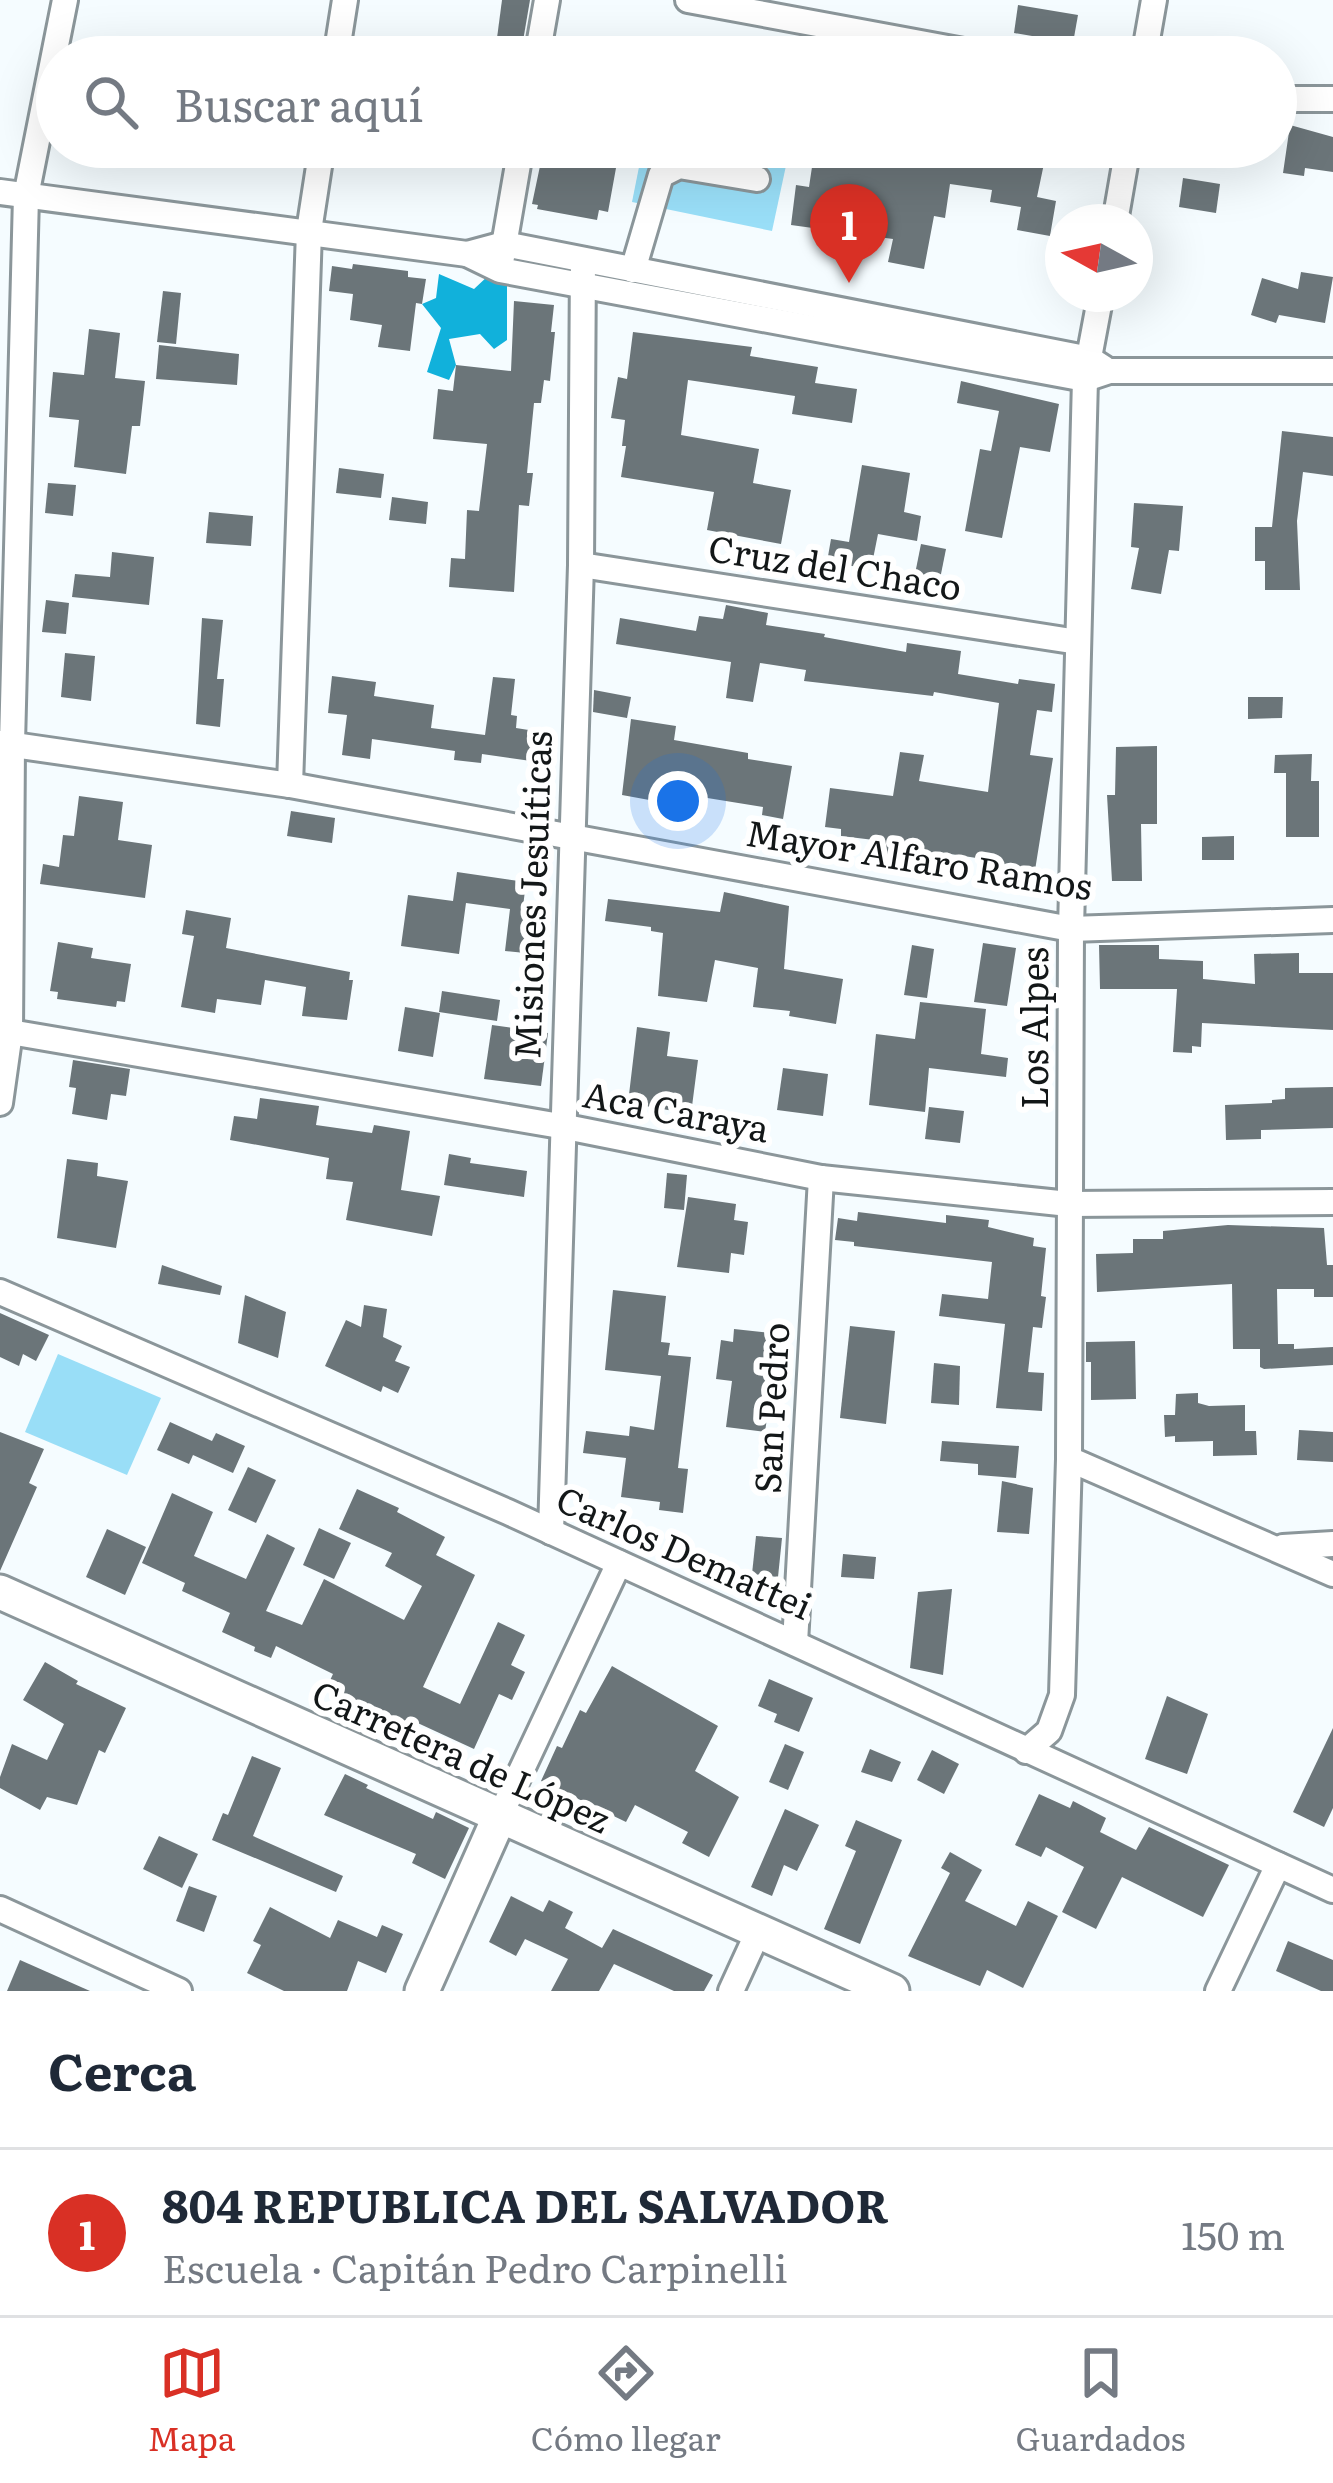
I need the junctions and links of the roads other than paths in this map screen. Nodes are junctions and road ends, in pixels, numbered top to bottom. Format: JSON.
{"nodes":[{"id":1,"x":64,"y":0,"type":"edge"},
{"id":2,"x":345,"y":0,"type":"edge"},
{"id":3,"x":547,"y":0,"type":"edge"},
{"id":4,"x":688,"y":0,"type":"edge"},
{"id":5,"x":1154,"y":0,"type":"edge"},
{"id":6,"x":57,"y":36,"type":"edge"},
{"id":7,"x":339,"y":36,"type":"edge"},
{"id":8,"x":541,"y":36,"type":"edge"},
{"id":9,"x":883,"y":36,"type":"edge"},
{"id":10,"x":1148,"y":36,"type":"edge"},
{"id":11,"x":1297,"y":99,"type":"edge"},
{"id":12,"x":1333,"y":99,"type":"edge"},
{"id":13,"x":36,"y":144,"type":"edge"},
{"id":14,"x":319,"y":168,"type":"edge"},
{"id":15,"x":517,"y":168,"type":"edge"},
{"id":16,"x":669,"y":168,"type":"edge"},
{"id":17,"x":691,"y":168,"type":"edge"},
{"id":18,"x":1124,"y":168,"type":"edge"},
{"id":19,"x":758,"y":179,"type":"dead end"},
{"id":20,"x":0,"y":192,"type":"edge"},
{"id":21,"x":26,"y":196,"type":"junction"},
{"id":22,"x":1117,"y":204,"type":"edge"},
{"id":23,"x":309,"y":231,"type":"junction"},
{"id":24,"x":502,"y":257,"type":"junction"},
{"id":25,"x":583,"y":260,"type":"junction"},
{"id":26,"x":633,"y":270,"type":"junction"},
{"id":27,"x":582,"y":286,"type":"junction"},
{"id":28,"x":1099,"y":312,"type":"edge"},
{"id":29,"x":895,"y":333,"type":"junction"},
{"id":30,"x":1094,"y":370,"type":"junction"},
{"id":31,"x":1333,"y":371,"type":"edge"},
{"id":32,"x":10,"y":468,"type":"edge"},
{"id":33,"x":581,"y":566,"type":"junction"},
{"id":34,"x":1078,"y":642,"type":"junction"},
{"id":35,"x":6,"y":744,"type":"edge"},
{"id":36,"x":290,"y":785,"type":"junction"},
{"id":37,"x":574,"y":837,"type":"junction"},
{"id":38,"x":1333,"y":920,"type":"edge"},
{"id":39,"x":1071,"y":928,"type":"junction"},
{"id":40,"x":10,"y":1032,"type":"junction"},
{"id":41,"x":0,"y":1103,"type":"edge"},
{"id":42,"x":566,"y":1127,"type":"junction"},
{"id":43,"x":821,"y":1178,"type":"junction"},
{"id":44,"x":1333,"y":1202,"type":"edge"},
{"id":45,"x":1070,"y":1204,"type":"junction"},
{"id":46,"x":0,"y":1292,"type":"edge"},
{"id":47,"x":1069,"y":1459,"type":"junction"},
{"id":48,"x":551,"y":1532,"type":"junction"},
{"id":49,"x":1333,"y":1544,"type":"edge"},
{"id":50,"x":1275,"y":1547,"type":"junction"},
{"id":51,"x":619,"y":1563,"type":"junction"},
{"id":52,"x":1333,"y":1574,"type":"edge"},
{"id":53,"x":0,"y":1592,"type":"edge"},
{"id":54,"x":795,"y":1643,"type":"junction"},
{"id":55,"x":1026,"y":1750,"type":"junction"},
{"id":56,"x":499,"y":1818,"type":"junction"},
{"id":57,"x":1278,"y":1864,"type":"junction"},
{"id":58,"x":1333,"y":1890,"type":"edge"},
{"id":59,"x":0,"y":1909,"type":"edge"},
{"id":60,"x":758,"y":1930,"type":"junction"},
{"id":61,"x":179,"y":1991,"type":"edge"},
{"id":62,"x":422,"y":1991,"type":"edge"},
{"id":63,"x":731,"y":1991,"type":"edge"},
{"id":64,"x":892,"y":1991,"type":"edge"},
{"id":65,"x":1218,"y":1991,"type":"edge"}],
"edges":[{"from":1,"to":6,"type":"street"},
{"from":2,"to":7,"type":"street"},
{"from":3,"to":8,"type":"street"},
{"from":4,"to":9,"type":"street"},
{"from":5,"to":10,"type":"street"},
{"from":11,"to":12,"type":"street"},
{"from":13,"to":21,"type":"street"},
{"from":14,"to":23,"type":"street"},
{"from":15,"to":24,"type":"street"},
{"from":16,"to":26,"type":"street"},
{"from":17,"to":19,"type":"street"},
{"from":18,"to":22,"type":"street"},
{"from":20,"to":21,"type":"street"},
{"from":21,"to":23,"type":"street"},
{"from":21,"to":32,"type":"street"},
{"from":23,"to":24,"type":"street"},
{"from":23,"to":36,"type":"street"},
{"from":24,"to":25,"type":"street"},
{"from":24,"to":27,"type":"street"},
{"from":25,"to":26,"type":"street"},
{"from":25,"to":27,"type":"street","name":"Misiones Jesuíticas"},
{"from":26,"to":29,"type":"street"},
{"from":27,"to":29,"type":"street"},
{"from":27,"to":33,"type":"street","name":"Misiones Jesuíticas"},
{"from":28,"to":30,"type":"street","name":"Los Alpes"},
{"from":29,"to":30,"type":"street"},
{"from":30,"to":31,"type":"street"},
{"from":30,"to":34,"type":"street","name":"Los Alpes"},
{"from":32,"to":35,"type":"street"},
{"from":33,"to":34,"type":"street","name":"Cruz del Chaco"},
{"from":33,"to":37,"type":"street","name":"Misiones Jesuíticas"},
{"from":34,"to":39,"type":"street","name":"Los Alpes"},
{"from":35,"to":36,"type":"street","name":"Mayor Alfaro Ramos"},
{"from":35,"to":40,"type":"street"},
{"from":36,"to":37,"type":"street","name":"Mayor Alfaro Ramos"},
{"from":37,"to":39,"type":"street","name":"Mayor Alfaro Ramos"},
{"from":37,"to":42,"type":"street","name":"Misiones Jesuíticas"},
{"from":38,"to":39,"type":"street","name":"Mayor Alfaro Ramos"},
{"from":39,"to":45,"type":"street","name":"Los Alpes"},
{"from":40,"to":41,"type":"street"},
{"from":40,"to":42,"type":"street","name":"Aca Caraya"},
{"from":42,"to":43,"type":"street","name":"Aca Caraya"},
{"from":42,"to":48,"type":"street","name":"Misiones Jesuíticas"},
{"from":43,"to":45,"type":"street","name":"Aca Caraya"},
{"from":43,"to":54,"type":"street","name":"San Pedro"},
{"from":44,"to":45,"type":"street","name":"Aca Caraya"},
{"from":45,"to":47,"type":"street","name":"Los Alpes"},
{"from":46,"to":48,"type":"street","name":"Carlos Demattei"},
{"from":47,"to":50,"type":"street"},
{"from":47,"to":55,"type":"street","name":"Los Alpes"},
{"from":48,"to":51,"type":"street","name":"Carlos Demattei"},
{"from":49,"to":50,"type":"street"},
{"from":50,"to":52,"type":"street"},
{"from":51,"to":54,"type":"street","name":"Carlos Demattei"},
{"from":51,"to":56,"type":"street"},
{"from":53,"to":56,"type":"main road","name":"Carretera de López"},
{"from":54,"to":55,"type":"street","name":"Carlos Demattei"},
{"from":55,"to":57,"type":"street","name":"Carlos Demattei"},
{"from":56,"to":60,"type":"main road","name":"Carretera de López"},
{"from":56,"to":62,"type":"main road"},
{"from":57,"to":58,"type":"street","name":"Carlos Demattei"},
{"from":57,"to":65,"type":"street"},
{"from":59,"to":61,"type":"street"},
{"from":60,"to":63,"type":"street"},
{"from":60,"to":64,"type":"main road","name":"Carretera de López"}]}
